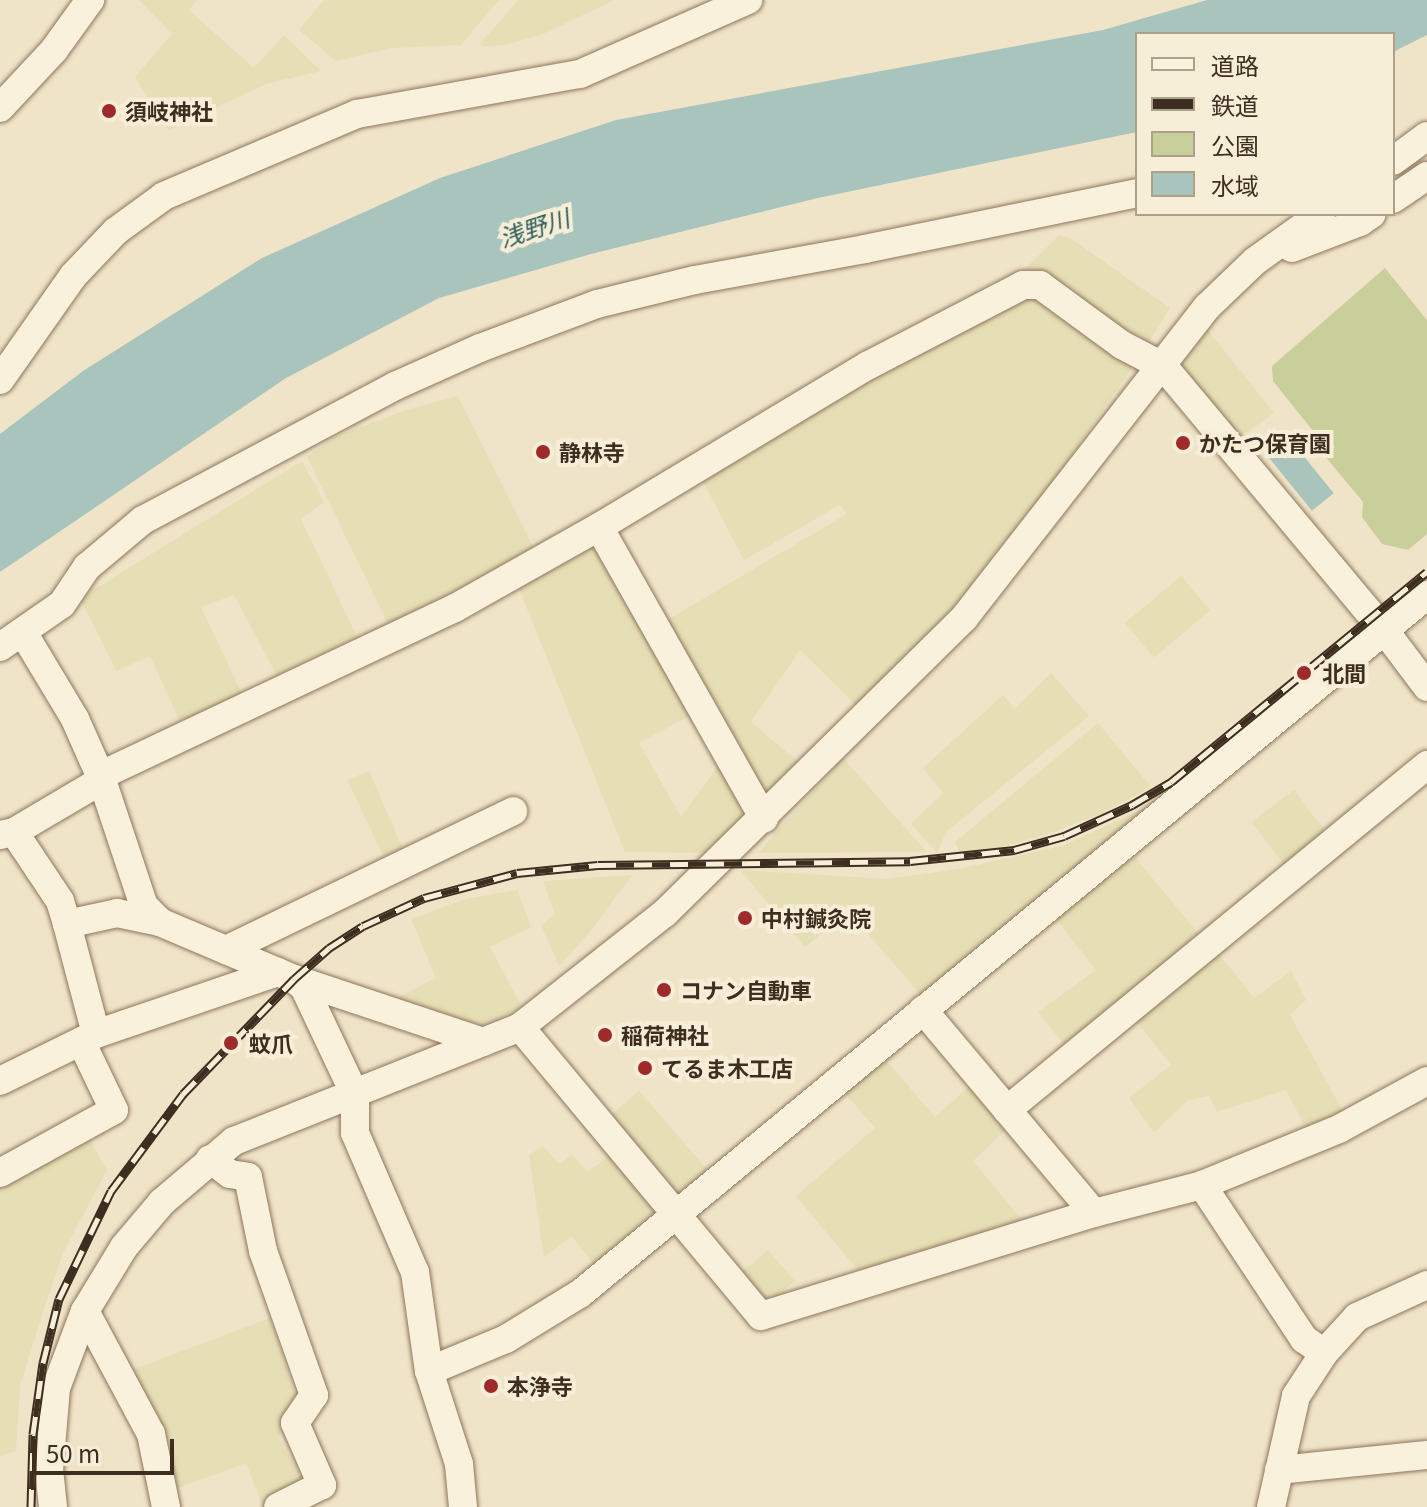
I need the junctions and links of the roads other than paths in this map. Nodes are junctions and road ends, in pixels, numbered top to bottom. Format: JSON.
{"nodes":[{"id":1,"x":82,"y":0,"type":"edge"},
{"id":2,"x":89,"y":0,"type":"edge"},
{"id":3,"x":748,"y":0,"type":"edge"},
{"id":4,"x":0,"y":108,"type":"edge"},
{"id":5,"x":1427,"y":136,"type":"edge"},
{"id":6,"x":1395,"y":160,"type":"edge"},
{"id":7,"x":1427,"y":176,"type":"edge"},
{"id":8,"x":1135,"y":193,"type":"edge"},
{"id":9,"x":1395,"y":198,"type":"edge"},
{"id":10,"x":1318,"y":216,"type":"edge"},
{"id":11,"x":1369,"y":216,"type":"edge"},
{"id":12,"x":1255,"y":261,"type":"junction"},
{"id":13,"x":1164,"y":367,"type":"junction"},
{"id":14,"x":0,"y":380,"type":"edge"},
{"id":15,"x":599,"y":527,"type":"junction"},
{"id":16,"x":1427,"y":595,"type":"edge"},
{"id":17,"x":1385,"y":631,"type":"junction"},
{"id":18,"x":12,"y":640,"type":"edge"},
{"id":19,"x":1427,"y":687,"type":"edge"},
{"id":20,"x":1427,"y":765,"type":"edge"},
{"id":21,"x":102,"y":780,"type":"junction"},
{"id":22,"x":513,"y":811,"type":"dead end"},
{"id":23,"x":764,"y":819,"type":"junction"},
{"id":24,"x":7,"y":834,"type":"edge"},
{"id":25,"x":160,"y":922,"type":"junction"},
{"id":26,"x":67,"y":924,"type":"junction"},
{"id":27,"x":226,"y":950,"type":"junction"},
{"id":28,"x":286,"y":975,"type":"junction"},
{"id":29,"x":923,"y":1010,"type":"junction"},
{"id":30,"x":520,"y":1027,"type":"junction"},
{"id":31,"x":88,"y":1037,"type":"junction"},
{"id":32,"x":483,"y":1042,"type":"junction"},
{"id":33,"x":0,"y":1081,"type":"edge"},
{"id":34,"x":1427,"y":1081,"type":"edge"},
{"id":35,"x":355,"y":1095,"type":"junction"},
{"id":36,"x":1007,"y":1110,"type":"junction"},
{"id":37,"x":210,"y":1159,"type":"junction"},
{"id":38,"x":0,"y":1173,"type":"edge"},
{"id":39,"x":1202,"y":1185,"type":"junction"},
{"id":40,"x":1094,"y":1213,"type":"junction"},
{"id":41,"x":676,"y":1217,"type":"junction"},
{"id":42,"x":1427,"y":1285,"type":"edge"},
{"id":43,"x":85,"y":1311,"type":"junction"},
{"id":44,"x":1324,"y":1353,"type":"junction"},
{"id":45,"x":429,"y":1371,"type":"junction"},
{"id":46,"x":1427,"y":1455,"type":"edge"},
{"id":47,"x":1279,"y":1470,"type":"junction"},
{"id":48,"x":53,"y":1507,"type":"edge"},
{"id":49,"x":166,"y":1507,"type":"edge"},
{"id":50,"x":278,"y":1507,"type":"edge"},
{"id":51,"x":463,"y":1507,"type":"edge"},
{"id":52,"x":1271,"y":1507,"type":"edge"}],
"edges":[{"from":1,"to":2,"type":"street"},
{"from":2,"to":4,"type":"street"},
{"from":3,"to":14,"type":"street"},
{"from":5,"to":6,"type":"street"},
{"from":7,"to":9,"type":"street"},
{"from":8,"to":18,"type":"street"},
{"from":10,"to":12,"type":"street"},
{"from":11,"to":12,"type":"street"},
{"from":12,"to":13,"type":"street"},
{"from":13,"to":15,"type":"street"},
{"from":13,"to":17,"type":"street"},
{"from":13,"to":23,"type":"street"},
{"from":15,"to":21,"type":"street"},
{"from":15,"to":23,"type":"street"},
{"from":16,"to":17,"type":"street"},
{"from":17,"to":19,"type":"street"},
{"from":17,"to":29,"type":"street"},
{"from":18,"to":21,"type":"street"},
{"from":20,"to":36,"type":"street"},
{"from":21,"to":24,"type":"street"},
{"from":21,"to":25,"type":"street"},
{"from":22,"to":27,"type":"street"},
{"from":23,"to":30,"type":"street"},
{"from":24,"to":26,"type":"street"},
{"from":25,"to":26,"type":"street"},
{"from":25,"to":27,"type":"street"},
{"from":26,"to":31,"type":"street"},
{"from":27,"to":28,"type":"street"},
{"from":28,"to":31,"type":"street"},
{"from":28,"to":32,"type":"street"},
{"from":28,"to":35,"type":"street"},
{"from":29,"to":36,"type":"street"},
{"from":29,"to":41,"type":"street"},
{"from":30,"to":32,"type":"street"},
{"from":30,"to":41,"type":"street"},
{"from":31,"to":33,"type":"street"},
{"from":31,"to":38,"type":"street"},
{"from":32,"to":35,"type":"street"},
{"from":34,"to":39,"type":"street"},
{"from":35,"to":37,"type":"street"},
{"from":35,"to":45,"type":"street"},
{"from":36,"to":40,"type":"street"},
{"from":37,"to":43,"type":"street"},
{"from":37,"to":50,"type":"street"},
{"from":39,"to":40,"type":"street"},
{"from":39,"to":44,"type":"street"},
{"from":40,"to":41,"type":"street"},
{"from":41,"to":45,"type":"street"},
{"from":42,"to":44,"type":"street"},
{"from":43,"to":48,"type":"street"},
{"from":43,"to":49,"type":"street"},
{"from":44,"to":47,"type":"street"},
{"from":45,"to":51,"type":"street"},
{"from":46,"to":47,"type":"street"},
{"from":47,"to":52,"type":"street"}]}
